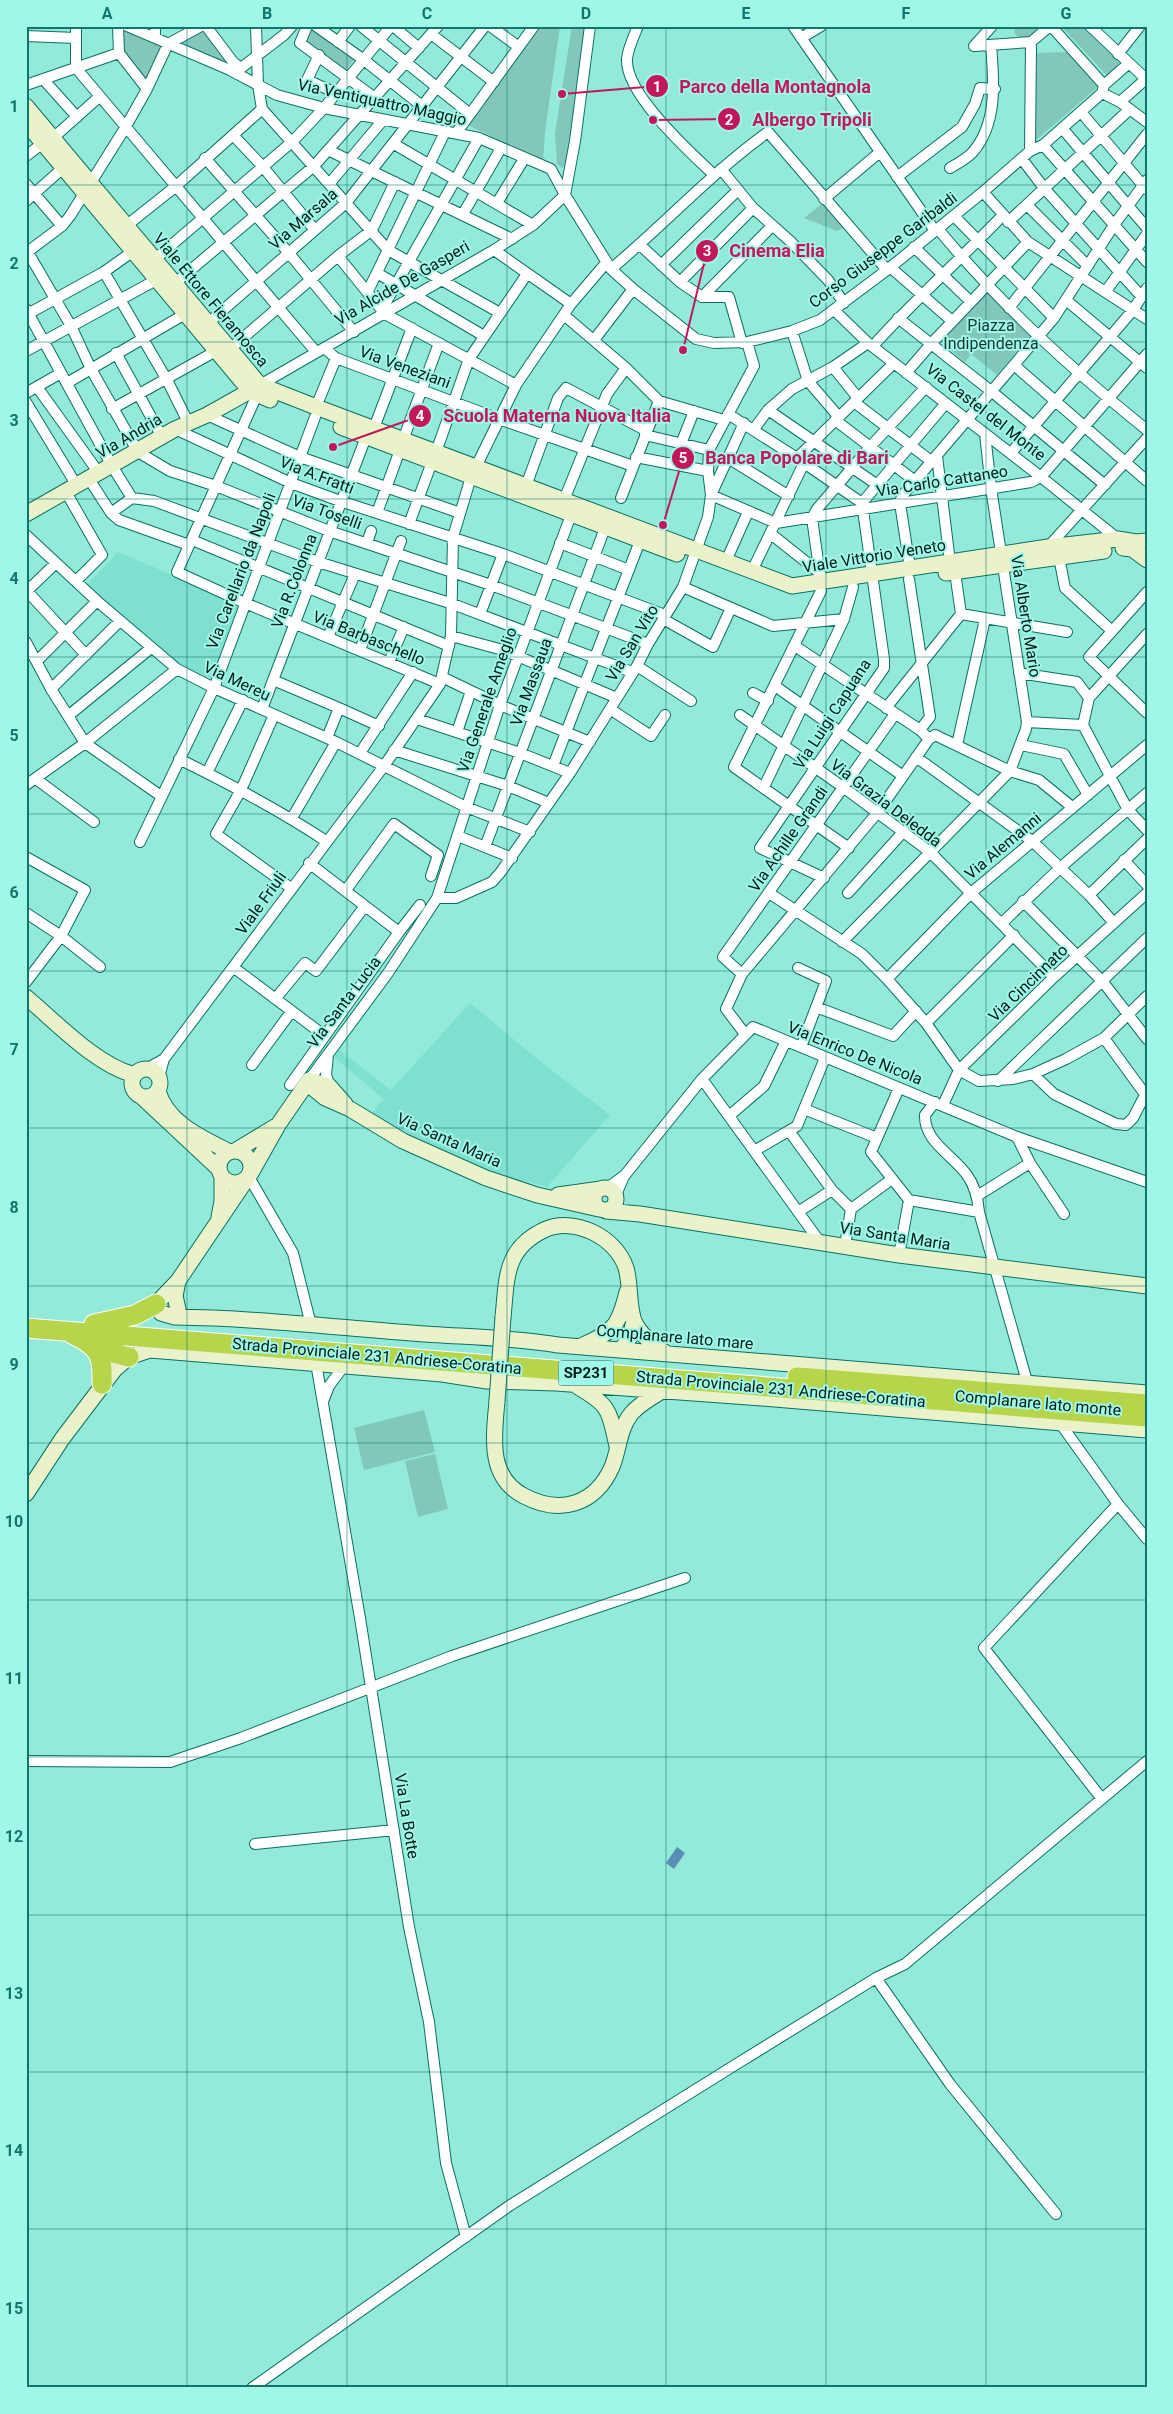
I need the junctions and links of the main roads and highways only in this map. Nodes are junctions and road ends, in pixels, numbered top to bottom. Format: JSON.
{"nodes":[{"id":1,"x":26,"y":106,"type":"edge"},
{"id":2,"x":26,"y":123,"type":"edge"},
{"id":3,"x":48,"y":140,"type":"junction"},
{"id":4,"x":88,"y":188,"type":"junction"},
{"id":5,"x":223,"y":350,"type":"junction"},
{"id":6,"x":256,"y":391,"type":"junction"},
{"id":7,"x":474,"y":472,"type":"junction"},
{"id":8,"x":26,"y":514,"type":"edge"},
{"id":9,"x":1131,"y":544,"type":"edge"},
{"id":10,"x":694,"y":555,"type":"junction"},
{"id":11,"x":1147,"y":560,"type":"edge"},
{"id":12,"x":873,"y":579,"type":"junction"},
{"id":13,"x":820,"y":582,"type":"junction"},
{"id":14,"x":26,"y":996,"type":"edge"},
{"id":15,"x":103,"y":1061,"type":"junction"},
{"id":16,"x":149,"y":1078,"type":"junction"},
{"id":17,"x":309,"y":1080,"type":"joint"},
{"id":18,"x":328,"y":1093,"type":"junction"},
{"id":19,"x":138,"y":1094,"type":"junction"},
{"id":20,"x":295,"y":1101,"type":"junction"},
{"id":21,"x":278,"y":1125,"type":"junction"},
{"id":22,"x":233,"y":1152,"type":"junction"},
{"id":23,"x":221,"y":1173,"type":"junction"},
{"id":24,"x":249,"y":1177,"type":"junction"},
{"id":25,"x":218,"y":1224,"type":"junction"},
{"id":26,"x":178,"y":1281,"type":"junction"},
{"id":27,"x":629,"y":1286,"type":"junction"},
{"id":28,"x":1147,"y":1286,"type":"edge"},
{"id":29,"x":156,"y":1304,"type":"junction"},
{"id":30,"x":178,"y":1309,"type":"junction"},
{"id":31,"x":26,"y":1318,"type":"edge"},
{"id":32,"x":200,"y":1318,"type":"junction"},
{"id":33,"x":634,"y":1321,"type":"junction"},
{"id":34,"x":94,"y":1324,"type":"junction"},
{"id":35,"x":616,"y":1326,"type":"junction"},
{"id":36,"x":26,"y":1328,"type":"edge"},
{"id":37,"x":64,"y":1331,"type":"junction"},
{"id":38,"x":578,"y":1347,"type":"junction"},
{"id":39,"x":97,"y":1349,"type":"junction"},
{"id":40,"x":621,"y":1350,"type":"junction"},
{"id":41,"x":667,"y":1353,"type":"junction"},
{"id":42,"x":129,"y":1357,"type":"junction"},
{"id":43,"x":102,"y":1384,"type":"junction"},
{"id":44,"x":573,"y":1384,"type":"junction"},
{"id":45,"x":623,"y":1388,"type":"junction"},
{"id":46,"x":662,"y":1391,"type":"junction"},
{"id":47,"x":1147,"y":1393,"type":"edge"},
{"id":48,"x":1147,"y":1404,"type":"edge"},
{"id":49,"x":609,"y":1412,"type":"junction"},
{"id":50,"x":631,"y":1414,"type":"junction"},
{"id":51,"x":1147,"y":1417,"type":"edge"},
{"id":52,"x":1147,"y":1430,"type":"edge"},
{"id":53,"x":616,"y":1446,"type":"junction"},
{"id":54,"x":28,"y":1486,"type":"edge"}],
"edges":[{"from":1,"to":3,"type":"main road","name":"Viale Ettore Fieramosca"},
{"from":2,"to":3,"type":"main road","name":"Viale Ettore Fieramosca"},
{"from":3,"to":4,"type":"main road","name":"Viale Ettore Fieramosca"},
{"from":3,"to":4,"type":"main road","name":"Viale Ettore Fieramosca"},
{"from":4,"to":5,"type":"main road","name":"Viale Ettore Fieramosca"},
{"from":4,"to":5,"type":"main road","name":"Viale Ettore Fieramosca"},
{"from":5,"to":6,"type":"main road","name":"Viale Ettore Fieramosca"},
{"from":6,"to":7,"type":"main road","name":"Viale Ettore Fieramosca"},
{"from":6,"to":8,"type":"main road","name":"Via Andria"},
{"from":7,"to":10,"type":"main road","name":"Viale Vittorio Veneto"},
{"from":7,"to":10,"type":"main road","name":"Viale Vittorio Veneto"},
{"from":9,"to":11,"type":"main road","name":"Via Castel del Monte"},
{"from":9,"to":12,"type":"main road","name":"Viale Vittorio Veneto"},
{"from":10,"to":13,"type":"main road","name":"Viale Vittorio Veneto"},
{"from":10,"to":13,"type":"main road","name":"Viale Vittorio Veneto"},
{"from":12,"to":13,"type":"main road","name":"Viale Vittorio Veneto"},
{"from":12,"to":13,"type":"main road","name":"Viale Vittorio Veneto"},
{"from":14,"to":15,"type":"main road"},
{"from":15,"to":16,"type":"main road"},
{"from":15,"to":19,"type":"main road"},
{"from":16,"to":19,"type":"main road"},
{"from":16,"to":19,"type":"main road"},
{"from":16,"to":22,"type":"main road"},
{"from":17,"to":18,"type":"main road","name":"Via Santa Maria"},
{"from":17,"to":20,"type":"main road","name":"Via Santa Lucia"},
{"from":18,"to":20,"type":"main road"},
{"from":18,"to":28,"type":"main road","name":"Via Santa Maria"},
{"from":19,"to":23,"type":"main road"},
{"from":20,"to":21,"type":"main road","name":"Via Santa Lucia"},
{"from":21,"to":22,"type":"main road","name":"Via Santa Lucia"},
{"from":21,"to":24,"type":"main road","name":"Via Santa Lucia"},
{"from":22,"to":23,"type":"main road"},
{"from":22,"to":24,"type":"main road"},
{"from":23,"to":24,"type":"main road"},
{"from":23,"to":25,"type":"main road"},
{"from":24,"to":25,"type":"main road","name":"Via Santa Lucia"},
{"from":25,"to":26,"type":"main road","name":"Via Santa Lucia"},
{"from":26,"to":29,"type":"main road","name":"Via Santa Lucia"},
{"from":26,"to":30,"type":"main road"},
{"from":27,"to":33,"type":"main road"},
{"from":27,"to":35,"type":"main road"},
{"from":27,"to":53,"type":"main road","bridge":true},
{"from":29,"to":30,"type":"main road","name":"Complanare lato mare"},
{"from":29,"to":32,"type":"main road","name":"Complanare lato mare"},
{"from":29,"to":34,"type":"highway"},
{"from":30,"to":32,"type":"main road","name":"Complanare lato mare"},
{"from":31,"to":34,"type":"highway","name":"Strada Provinciale 231 Andriese-Coratina","number":"SP231"},
{"from":32,"to":38,"type":"main road","name":"Complanare lato mare"},
{"from":33,"to":40,"type":"main road"},
{"from":33,"to":41,"type":"main road"},
{"from":34,"to":48,"type":"highway","name":"Strada Provinciale 231 Andriese-Coratina","number":"SP231"},
{"from":35,"to":38,"type":"main road"},
{"from":35,"to":40,"type":"main road"},
{"from":36,"to":37,"type":"highway","name":"Strada Provinciale 231 Andriese-Coratina","number":"SP231"},
{"from":37,"to":39,"type":"highway"},
{"from":37,"to":51,"type":"highway","name":"Strada Provinciale 231 Andriese-Coratina","number":"SP231"},
{"from":38,"to":40,"type":"main road","name":"Complanare lato mare"},
{"from":39,"to":42,"type":"highway"},
{"from":39,"to":43,"type":"highway"},
{"from":40,"to":41,"type":"main road","name":"Complanare lato mare"},
{"from":41,"to":47,"type":"main road","name":"Complanare lato mare"},
{"from":42,"to":43,"type":"main road","name":"Complanare lato monte"},
{"from":42,"to":44,"type":"main road","name":"Complanare lato monte"},
{"from":43,"to":54,"type":"main road","name":"Complanare lato monte"},
{"from":44,"to":45,"type":"main road","name":"Complanare lato monte"},
{"from":44,"to":49,"type":"main road"},
{"from":45,"to":46,"type":"main road","name":"Complanare lato monte"},
{"from":45,"to":49,"type":"main road"},
{"from":45,"to":50,"type":"main road"},
{"from":46,"to":50,"type":"main road"},
{"from":46,"to":52,"type":"main road","name":"Complanare lato monte"},
{"from":49,"to":53,"type":"main road"},
{"from":50,"to":53,"type":"main road"}]}
